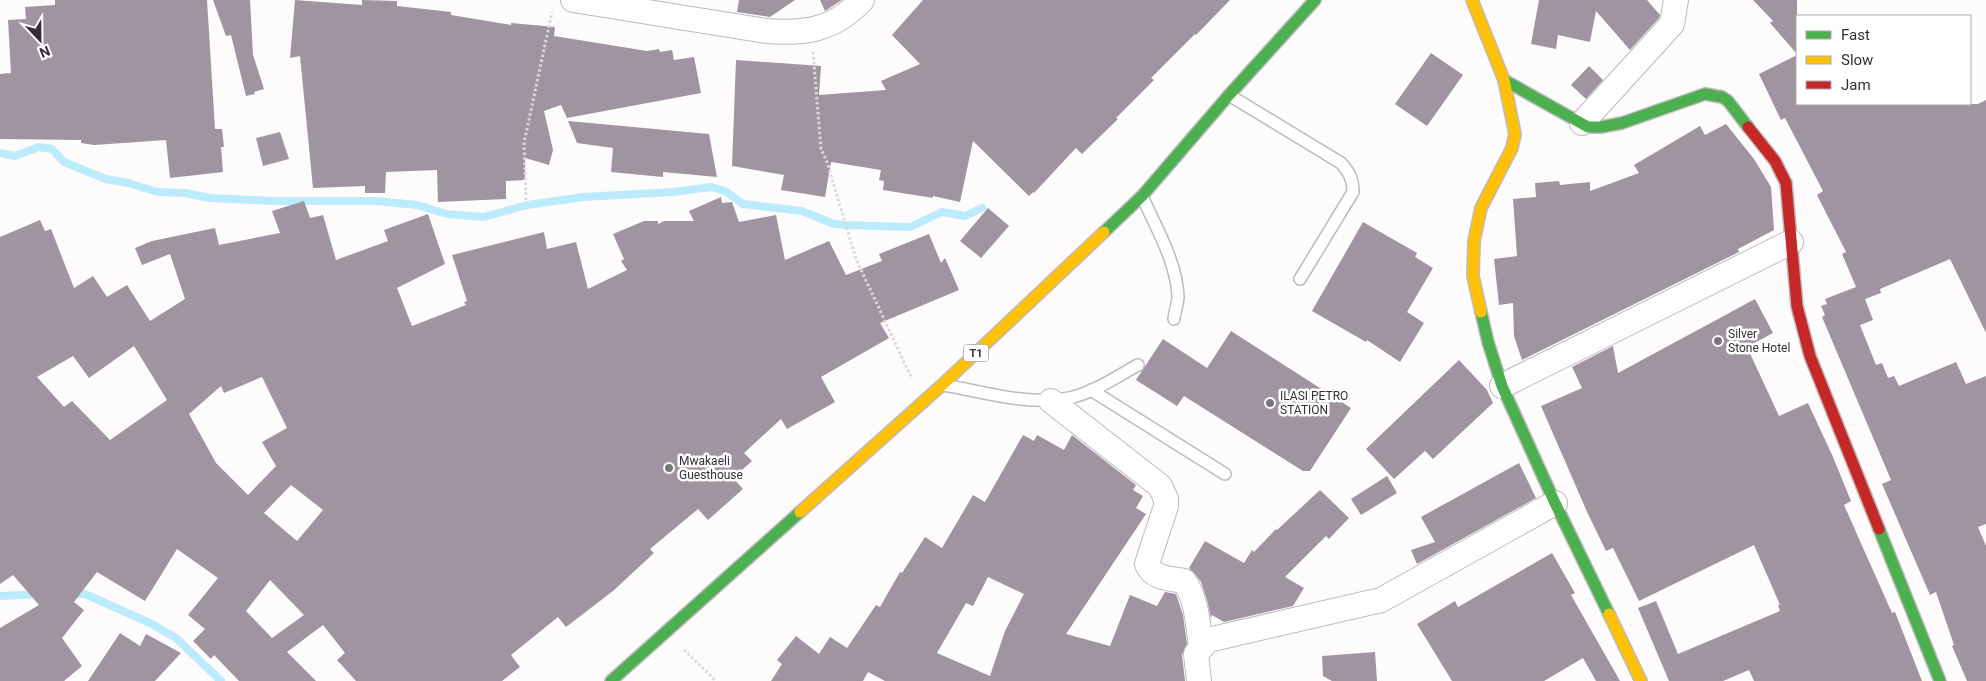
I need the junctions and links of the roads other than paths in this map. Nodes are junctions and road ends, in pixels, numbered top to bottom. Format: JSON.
{"nodes":[{"id":1,"x":862,"y":0,"type":"edge"},
{"id":2,"x":1315,"y":0,"type":"edge"},
{"id":3,"x":1472,"y":0,"type":"edge"},
{"id":4,"x":1676,"y":0,"type":"edge"},
{"id":5,"x":562,"y":5,"type":"edge"},
{"id":6,"x":1504,"y":80,"type":"junction"},
{"id":7,"x":1229,"y":95,"type":"junction"},
{"id":8,"x":1582,"y":123,"type":"junction"},
{"id":9,"x":1142,"y":196,"type":"junction"},
{"id":10,"x":1792,"y":242,"type":"junction"},
{"id":11,"x":1300,"y":279,"type":"dead end"},
{"id":12,"x":1174,"y":319,"type":"dead end"},
{"id":13,"x":1138,"y":365,"type":"dead end"},
{"id":14,"x":942,"y":385,"type":"junction"},
{"id":15,"x":1502,"y":386,"type":"junction"},
{"id":16,"x":1091,"y":390,"type":"junction"},
{"id":17,"x":1051,"y":400,"type":"junction"},
{"id":18,"x":1225,"y":474,"type":"dead end"},
{"id":19,"x":1555,"y":503,"type":"junction"},
{"id":20,"x":1201,"y":646,"type":"junction"},
{"id":21,"x":612,"y":681,"type":"edge"},
{"id":22,"x":1199,"y":681,"type":"edge"},
{"id":23,"x":1641,"y":681,"type":"edge"},
{"id":24,"x":1940,"y":681,"type":"edge"}],
"edges":[{"from":1,"to":5,"type":"street"},
{"from":2,"to":7,"type":"main road","number":"T1"},
{"from":3,"to":6,"type":"main road"},
{"from":4,"to":8,"type":"street"},
{"from":6,"to":8,"type":"main road"},
{"from":6,"to":15,"type":"main road"},
{"from":7,"to":9,"type":"main road","number":"T1"},
{"from":7,"to":11,"type":"lane"},
{"from":8,"to":10,"type":"main road"},
{"from":9,"to":12,"type":"lane"},
{"from":9,"to":14,"type":"main road","number":"T1"},
{"from":10,"to":15,"type":"street"},
{"from":10,"to":24,"type":"main road"},
{"from":13,"to":16,"type":"lane"},
{"from":14,"to":17,"type":"lane"},
{"from":14,"to":21,"type":"main road","number":"T1"},
{"from":15,"to":19,"type":"main road"},
{"from":16,"to":17,"type":"lane"},
{"from":16,"to":18,"type":"lane"},
{"from":17,"to":20,"type":"street"},
{"from":19,"to":20,"type":"street"},
{"from":19,"to":23,"type":"main road"},
{"from":20,"to":22,"type":"street"}]}
